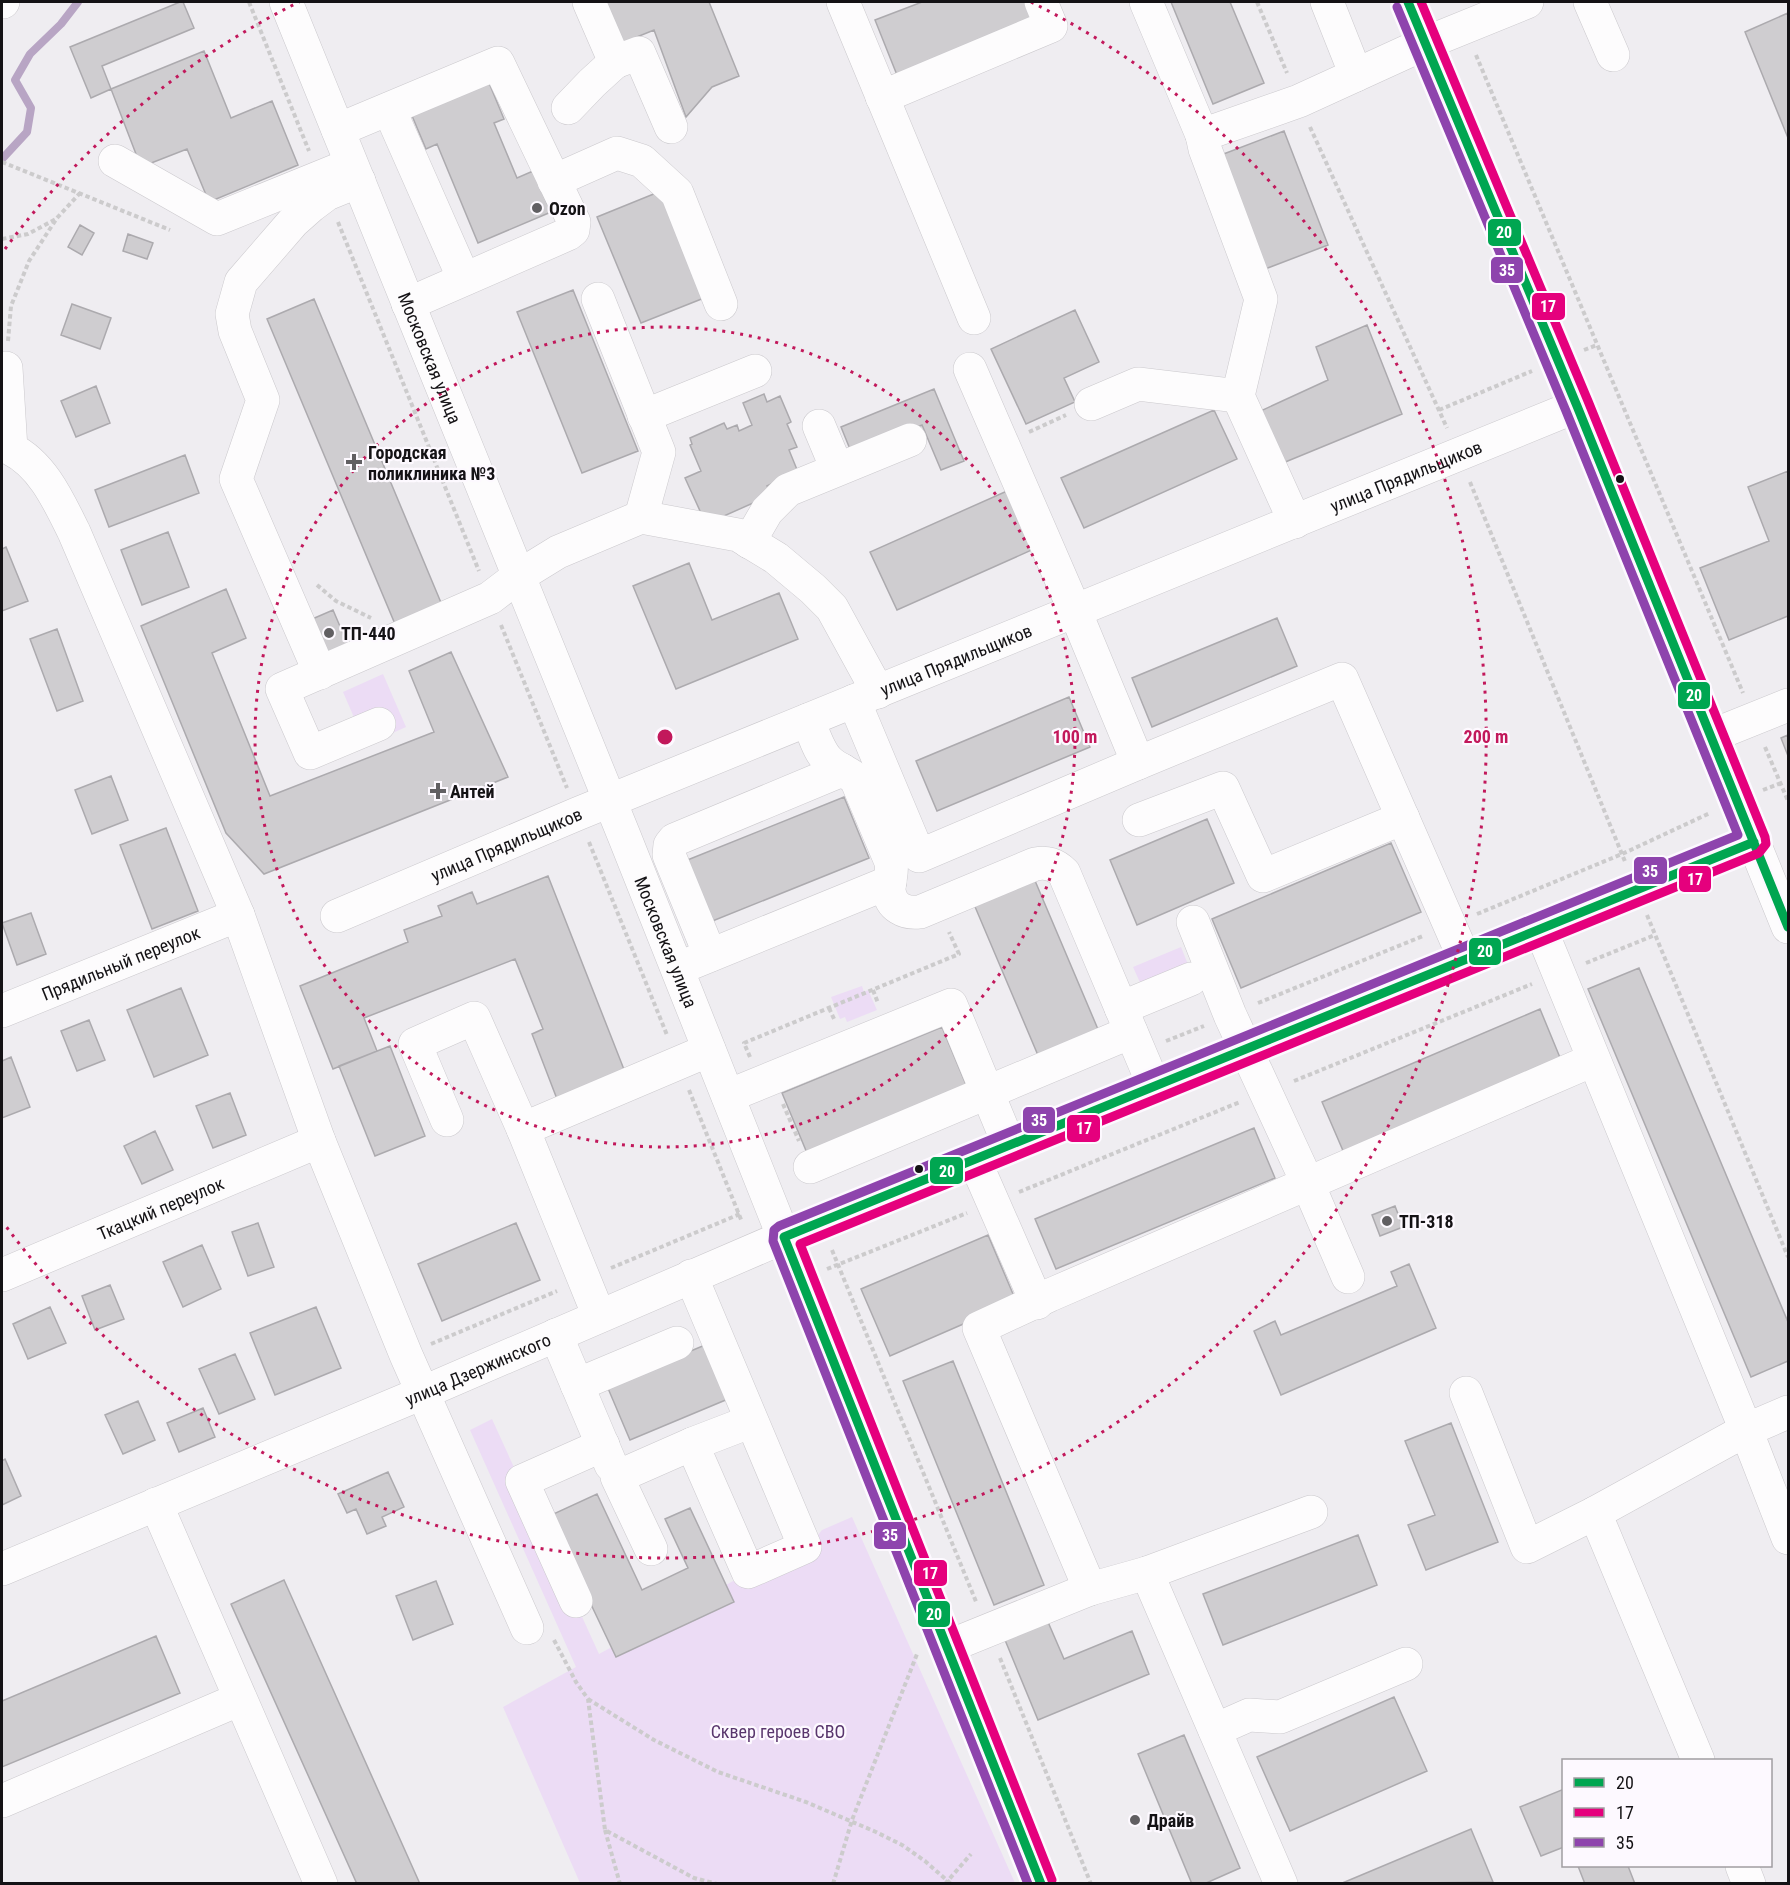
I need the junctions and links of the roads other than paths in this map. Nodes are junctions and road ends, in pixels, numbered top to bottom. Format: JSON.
{"nodes":[{"id":1,"x":286,"y":2,"type":"edge"},
{"id":2,"x":590,"y":2,"type":"edge"},
{"id":3,"x":843,"y":2,"type":"edge"},
{"id":4,"x":1041,"y":2,"type":"edge"},
{"id":5,"x":1146,"y":2,"type":"edge"},
{"id":6,"x":1327,"y":2,"type":"edge"},
{"id":7,"x":1408,"y":2,"type":"edge"},
{"id":8,"x":1527,"y":2,"type":"edge"},
{"id":9,"x":1590,"y":2,"type":"edge"},
{"id":10,"x":1426,"y":43,"type":"junction"},
{"id":11,"x":1613,"y":55,"type":"dead end"},
{"id":12,"x":615,"y":62,"type":"junction"},
{"id":13,"x":1356,"y":75,"type":"junction"},
{"id":14,"x":882,"y":97,"type":"junction"},
{"id":15,"x":568,"y":108,"type":"dead end"},
{"id":16,"x":389,"y":109,"type":"junction"},
{"id":17,"x":671,"y":127,"type":"dead end"},
{"id":18,"x":338,"y":130,"type":"junction"},
{"id":19,"x":1202,"y":135,"type":"junction"},
{"id":20,"x":115,"y":160,"type":"dead end"},
{"id":21,"x":355,"y":172,"type":"junction"},
{"id":22,"x":555,"y":181,"type":"junction"},
{"id":23,"x":323,"y":186,"type":"junction"},
{"id":24,"x":464,"y":279,"type":"junction"},
{"id":25,"x":598,"y":299,"type":"dead end"},
{"id":26,"x":408,"y":304,"type":"junction"},
{"id":27,"x":721,"y":304,"type":"dead end"},
{"id":28,"x":974,"y":318,"type":"dead end"},
{"id":29,"x":6,"y":368,"type":"road end"},
{"id":30,"x":970,"y":369,"type":"dead end"},
{"id":31,"x":755,"y":371,"type":"dead end"},
{"id":32,"x":1238,"y":396,"type":"junction"},
{"id":33,"x":1091,"y":404,"type":"road end"},
{"id":34,"x":1577,"y":406,"type":"junction"},
{"id":35,"x":644,"y":416,"type":"junction"},
{"id":36,"x":819,"y":426,"type":"dead end"},
{"id":37,"x":910,"y":440,"type":"dead end"},
{"id":38,"x":6,"y":448,"type":"edge"},
{"id":39,"x":837,"y":469,"type":"junction"},
{"id":40,"x":641,"y":517,"type":"junction"},
{"id":41,"x":1295,"y":522,"type":"junction"},
{"id":42,"x":749,"y":542,"type":"junction"},
{"id":43,"x":519,"y":576,"type":"junction"},
{"id":44,"x":1075,"y":611,"type":"junction"},
{"id":45,"x":320,"y":673,"type":"junction"},
{"id":46,"x":866,"y":697,"type":"junction"},
{"id":47,"x":1788,"y":705,"type":"edge"},
{"id":48,"x":808,"y":720,"type":"junction"},
{"id":49,"x":379,"y":724,"type":"dead end"},
{"id":50,"x":1711,"y":736,"type":"junction"},
{"id":51,"x":1138,"y":763,"type":"junction"},
{"id":52,"x":842,"y":770,"type":"junction"},
{"id":53,"x":610,"y":801,"type":"junction"},
{"id":54,"x":1403,"y":818,"type":"junction"},
{"id":55,"x":1139,"y":820,"type":"dead end"},
{"id":56,"x":1754,"y":842,"type":"junction"},
{"id":57,"x":890,"y":882,"type":"junction"},
{"id":58,"x":238,"y":915,"type":"junction"},
{"id":59,"x":337,"y":915,"type":"dead end"},
{"id":60,"x":1193,"y":922,"type":"dead end"},
{"id":61,"x":1788,"y":924,"type":"edge"},
{"id":62,"x":1541,"y":930,"type":"junction"},
{"id":63,"x":710,"y":955,"type":"junction"},
{"id":64,"x":1465,"y":960,"type":"junction"},
{"id":65,"x":677,"y":969,"type":"junction"},
{"id":66,"x":1191,"y":979,"type":"dead end"},
{"id":67,"x":2,"y":1011,"type":"edge"},
{"id":68,"x":1126,"y":1020,"type":"junction"},
{"id":69,"x":1246,"y":1049,"type":"junction"},
{"id":70,"x":710,"y":1050,"type":"junction"},
{"id":71,"x":1593,"y":1060,"type":"junction"},
{"id":72,"x":1154,"y":1086,"type":"junction"},
{"id":73,"x":987,"y":1093,"type":"junction"},
{"id":74,"x":728,"y":1096,"type":"junction"},
{"id":75,"x":447,"y":1120,"type":"dead end"},
{"id":76,"x":523,"y":1129,"type":"junction"},
{"id":77,"x":319,"y":1141,"type":"junction"},
{"id":78,"x":1009,"y":1145,"type":"junction"},
{"id":79,"x":974,"y":1159,"type":"junction"},
{"id":80,"x":810,"y":1167,"type":"road end"},
{"id":81,"x":1308,"y":1184,"type":"junction"},
{"id":82,"x":784,"y":1237,"type":"junction"},
{"id":83,"x":2,"y":1275,"type":"edge"},
{"id":84,"x":691,"y":1276,"type":"junction"},
{"id":85,"x":1348,"y":1277,"type":"dead end"},
{"id":86,"x":1037,"y":1303,"type":"junction"},
{"id":87,"x":599,"y":1316,"type":"junction"},
{"id":88,"x":556,"y":1335,"type":"junction"},
{"id":89,"x":677,"y":1343,"type":"dead end"},
{"id":90,"x":577,"y":1385,"type":"junction"},
{"id":91,"x":422,"y":1393,"type":"junction"},
{"id":92,"x":1467,"y":1393,"type":"dead end"},
{"id":93,"x":1788,"y":1412,"type":"edge"},
{"id":94,"x":752,"y":1421,"type":"junction"},
{"id":95,"x":1746,"y":1430,"type":"junction"},
{"id":96,"x":692,"y":1444,"type":"junction"},
{"id":97,"x":603,"y":1445,"type":"junction"},
{"id":98,"x":617,"y":1477,"type":"junction"},
{"id":99,"x":156,"y":1504,"type":"junction"},
{"id":100,"x":1311,"y":1512,"type":"dead end"},
{"id":101,"x":1595,"y":1513,"type":"junction"},
{"id":102,"x":1788,"y":1538,"type":"edge"},
{"id":103,"x":651,"y":1549,"type":"dead end"},
{"id":104,"x":2,"y":1569,"type":"edge"},
{"id":105,"x":1147,"y":1573,"type":"junction"},
{"id":106,"x":1090,"y":1588,"type":"junction"},
{"id":107,"x":576,"y":1601,"type":"dead end"},
{"id":108,"x":538,"y":1629,"type":"road end"},
{"id":109,"x":934,"y":1656,"type":"junction"},
{"id":110,"x":1406,"y":1664,"type":"dead end"},
{"id":111,"x":240,"y":1699,"type":"junction"},
{"id":112,"x":1215,"y":1730,"type":"junction"},
{"id":113,"x":1697,"y":1759,"type":"edge"},
{"id":114,"x":2,"y":1801,"type":"edge"},
{"id":115,"x":1742,"y":1867,"type":"edge"},
{"id":116,"x":321,"y":1884,"type":"edge"},
{"id":117,"x":1041,"y":1884,"type":"edge"},
{"id":118,"x":1281,"y":1884,"type":"edge"},
{"id":119,"x":1749,"y":1884,"type":"edge"}],
"edges":[{"from":1,"to":18,"type":"street","name":"Московская улица"},
{"from":2,"to":12,"type":"street"},
{"from":3,"to":14,"type":"street"},
{"from":4,"to":14,"type":"street"},
{"from":5,"to":19,"type":"street"},
{"from":6,"to":13,"type":"street"},
{"from":7,"to":10,"type":"street"},
{"from":8,"to":10,"type":"street"},
{"from":9,"to":11,"type":"street"},
{"from":10,"to":13,"type":"street"},
{"from":10,"to":34,"type":"street"},
{"from":12,"to":15,"type":"street"},
{"from":12,"to":17,"type":"street"},
{"from":13,"to":19,"type":"street"},
{"from":14,"to":28,"type":"street"},
{"from":16,"to":18,"type":"street"},
{"from":16,"to":22,"type":"street"},
{"from":16,"to":24,"type":"street"},
{"from":18,"to":21,"type":"street","name":"Московская улица"},
{"from":19,"to":32,"type":"street"},
{"from":20,"to":23,"type":"street"},
{"from":21,"to":23,"type":"street"},
{"from":21,"to":26,"type":"street","name":"Московская улица"},
{"from":22,"to":24,"type":"street"},
{"from":22,"to":27,"type":"street"},
{"from":23,"to":45,"type":"street"},
{"from":24,"to":26,"type":"street"},
{"from":25,"to":35,"type":"street"},
{"from":26,"to":43,"type":"street","name":"Московская улица"},
{"from":29,"to":38,"type":"street"},
{"from":30,"to":44,"type":"street"},
{"from":31,"to":35,"type":"street"},
{"from":32,"to":33,"type":"street"},
{"from":32,"to":41,"type":"street"},
{"from":34,"to":41,"type":"street","name":"улица Прядильщиков"},
{"from":34,"to":50,"type":"street"},
{"from":35,"to":40,"type":"street"},
{"from":36,"to":39,"type":"street"},
{"from":37,"to":39,"type":"street"},
{"from":38,"to":58,"type":"street"},
{"from":39,"to":42,"type":"street"},
{"from":40,"to":42,"type":"street"},
{"from":40,"to":43,"type":"street"},
{"from":41,"to":44,"type":"street","name":"улица Прядильщиков"},
{"from":42,"to":46,"type":"street"},
{"from":43,"to":45,"type":"street"},
{"from":43,"to":53,"type":"street","name":"Московская улица"},
{"from":44,"to":46,"type":"street","name":"улица Прядильщиков"},
{"from":44,"to":51,"type":"street"},
{"from":45,"to":49,"type":"street"},
{"from":46,"to":48,"type":"street","name":"улица Прядильщиков"},
{"from":46,"to":51,"type":"street"},
{"from":47,"to":50,"type":"street"},
{"from":48,"to":52,"type":"street"},
{"from":48,"to":53,"type":"street","name":"улица Прядильщиков"},
{"from":50,"to":56,"type":"street"},
{"from":51,"to":54,"type":"street"},
{"from":52,"to":57,"type":"street"},
{"from":52,"to":63,"type":"street"},
{"from":53,"to":59,"type":"street","name":"улица Прядильщиков"},
{"from":53,"to":65,"type":"street","name":"Московская улица"},
{"from":54,"to":55,"type":"street"},
{"from":54,"to":64,"type":"street"},
{"from":56,"to":61,"type":"street"},
{"from":56,"to":62,"type":"street","name":"улица Дзержинского"},
{"from":57,"to":63,"type":"street"},
{"from":57,"to":68,"type":"street"},
{"from":58,"to":67,"type":"street","name":"Прядильный переулок"},
{"from":58,"to":77,"type":"street"},
{"from":60,"to":69,"type":"street"},
{"from":62,"to":64,"type":"street","name":"улица Дзержинского"},
{"from":62,"to":71,"type":"street"},
{"from":63,"to":65,"type":"street"},
{"from":64,"to":69,"type":"street","name":"улица Дзержинского"},
{"from":65,"to":70,"type":"street","name":"Московская улица"},
{"from":66,"to":68,"type":"street"},
{"from":68,"to":72,"type":"street"},
{"from":68,"to":73,"type":"street"},
{"from":69,"to":72,"type":"street","name":"улица Дзержинского"},
{"from":69,"to":81,"type":"street"},
{"from":70,"to":74,"type":"street","name":"Московская улица"},
{"from":70,"to":76,"type":"street"},
{"from":71,"to":81,"type":"street"},
{"from":71,"to":95,"type":"street"},
{"from":72,"to":78,"type":"street","name":"улица Дзержинского"},
{"from":73,"to":74,"type":"street"},
{"from":73,"to":78,"type":"street"},
{"from":73,"to":80,"type":"street"},
{"from":74,"to":82,"type":"street","name":"Московская улица"},
{"from":75,"to":76,"type":"street"},
{"from":76,"to":87,"type":"street"},
{"from":77,"to":83,"type":"street","name":"Ткацкий переулок"},
{"from":77,"to":91,"type":"street"},
{"from":78,"to":79,"type":"street","name":"улица Дзержинского"},
{"from":79,"to":82,"type":"street","name":"улица Дзержинского"},
{"from":79,"to":86,"type":"street"},
{"from":81,"to":85,"type":"street"},
{"from":81,"to":86,"type":"street"},
{"from":82,"to":84,"type":"street","name":"улица Дзержинского"},
{"from":82,"to":109,"type":"street","name":"Московская улица"},
{"from":84,"to":87,"type":"street","name":"улица Дзержинского"},
{"from":84,"to":94,"type":"street"},
{"from":86,"to":106,"type":"street"},
{"from":87,"to":88,"type":"street","name":"улица Дзержинского"},
{"from":88,"to":90,"type":"street"},
{"from":88,"to":91,"type":"street","name":"улица Дзержинского"},
{"from":89,"to":90,"type":"street"},
{"from":90,"to":97,"type":"street"},
{"from":91,"to":99,"type":"street","name":"улица Дзержинского"},
{"from":91,"to":108,"type":"street"},
{"from":92,"to":101,"type":"street"},
{"from":93,"to":95,"type":"street"},
{"from":94,"to":96,"type":"street"},
{"from":94,"to":96,"type":"street"},
{"from":95,"to":101,"type":"street"},
{"from":95,"to":102,"type":"street"},
{"from":96,"to":98,"type":"street"},
{"from":97,"to":98,"type":"street"},
{"from":97,"to":107,"type":"street"},
{"from":98,"to":103,"type":"street"},
{"from":99,"to":104,"type":"street","name":"улица Дзержинского"},
{"from":99,"to":111,"type":"street"},
{"from":100,"to":105,"type":"street"},
{"from":101,"to":113,"type":"street"},
{"from":105,"to":106,"type":"street"},
{"from":105,"to":112,"type":"street"},
{"from":106,"to":109,"type":"street"},
{"from":109,"to":117,"type":"street","name":"Московская улица"},
{"from":110,"to":112,"type":"street"},
{"from":111,"to":114,"type":"street"},
{"from":111,"to":116,"type":"street"},
{"from":112,"to":118,"type":"street"},
{"from":115,"to":119,"type":"street"}]}
